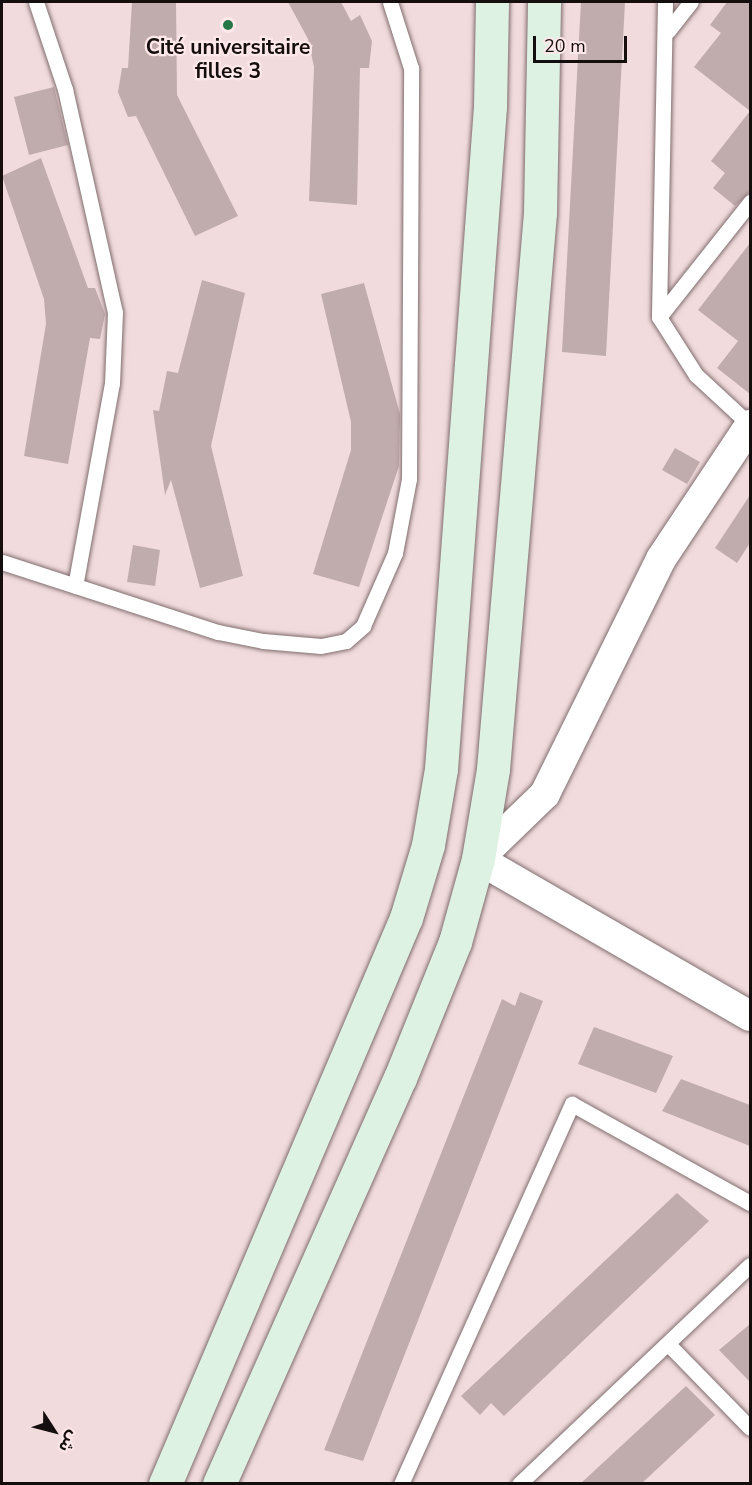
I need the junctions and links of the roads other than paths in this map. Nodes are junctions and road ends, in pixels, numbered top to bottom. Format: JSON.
{"nodes":[{"id":1,"x":36,"y":2,"type":"edge"},
{"id":2,"x":390,"y":2,"type":"edge"},
{"id":3,"x":492,"y":2,"type":"edge"},
{"id":4,"x":544,"y":2,"type":"edge"},
{"id":5,"x":665,"y":2,"type":"edge"},
{"id":6,"x":691,"y":2,"type":"edge"},
{"id":7,"x":668,"y":31,"type":"junction"},
{"id":8,"x":750,"y":202,"type":"edge"},
{"id":9,"x":659,"y":317,"type":"junction"},
{"id":10,"x":750,"y":425,"type":"edge"},
{"id":11,"x":2,"y":562,"type":"edge"},
{"id":12,"x":75,"y":586,"type":"junction"},
{"id":13,"x":478,"y":859,"type":"junction"},
{"id":14,"x":750,"y":1016,"type":"edge"},
{"id":15,"x":750,"y":1203,"type":"edge"},
{"id":16,"x":750,"y":1265,"type":"edge"},
{"id":17,"x":668,"y":1344,"type":"junction"},
{"id":18,"x":750,"y":1428,"type":"edge"},
{"id":19,"x":165,"y":1484,"type":"edge"},
{"id":20,"x":219,"y":1484,"type":"edge"},
{"id":21,"x":401,"y":1484,"type":"edge"},
{"id":22,"x":519,"y":1484,"type":"edge"}],
"edges":[{"from":1,"to":12,"type":"lane"},
{"from":2,"to":12,"type":"lane"},
{"from":3,"to":19,"type":"main road"},
{"from":4,"to":13,"type":"main road"},
{"from":5,"to":7,"type":"lane"},
{"from":6,"to":7,"type":"lane"},
{"from":7,"to":9,"type":"lane"},
{"from":8,"to":9,"type":"lane"},
{"from":9,"to":10,"type":"lane"},
{"from":10,"to":13,"type":"street"},
{"from":11,"to":12,"type":"lane"},
{"from":13,"to":14,"type":"street"},
{"from":13,"to":20,"type":"main road"},
{"from":15,"to":21,"type":"lane"},
{"from":16,"to":17,"type":"lane"},
{"from":17,"to":18,"type":"lane"},
{"from":17,"to":22,"type":"lane"}]}
